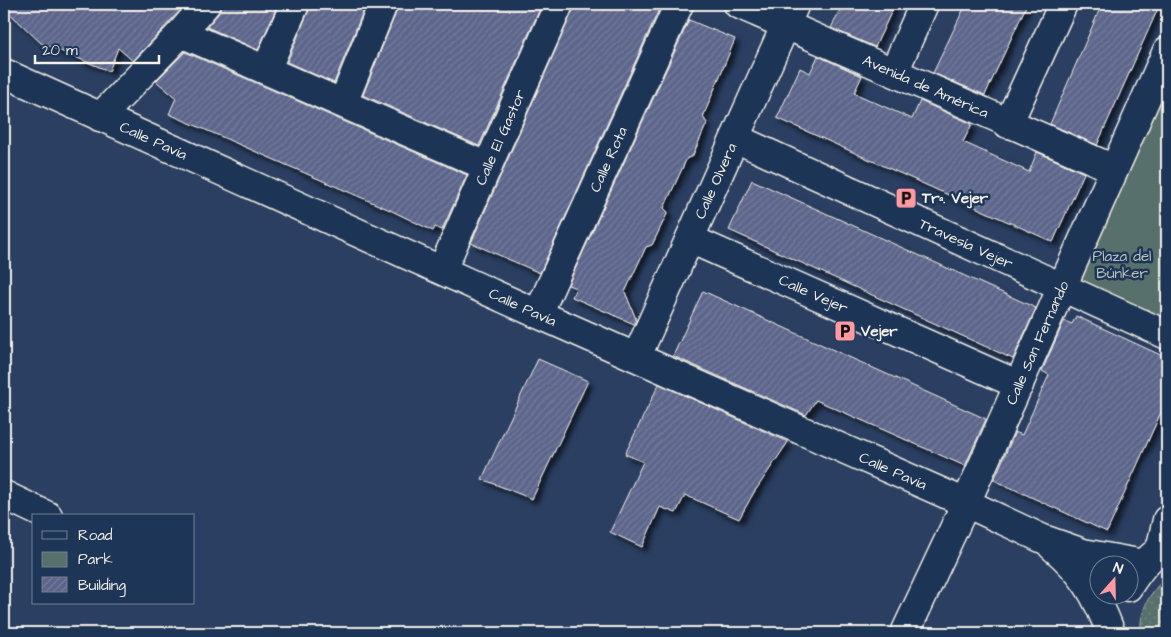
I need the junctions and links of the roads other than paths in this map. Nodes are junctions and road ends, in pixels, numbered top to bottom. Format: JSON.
{"nodes":[{"id":1,"x":206,"y":4,"type":"edge"},
{"id":2,"x":295,"y":4,"type":"edge"},
{"id":3,"x":383,"y":4,"type":"edge"},
{"id":4,"x":559,"y":4,"type":"edge"},
{"id":5,"x":679,"y":4,"type":"edge"},
{"id":6,"x":738,"y":4,"type":"edge"},
{"id":7,"x":924,"y":4,"type":"edge"},
{"id":8,"x":1063,"y":4,"type":"edge"},
{"id":9,"x":790,"y":14,"type":"edge"},
{"id":10,"x":181,"y":33,"type":"junction"},
{"id":11,"x":1167,"y":51,"type":"edge"},
{"id":12,"x":266,"y":70,"type":"junction"},
{"id":13,"x":894,"y":72,"type":"junction"},
{"id":14,"x":4,"y":73,"type":"edge"},
{"id":15,"x":342,"y":103,"type":"junction"},
{"id":16,"x":100,"y":117,"type":"junction"},
{"id":17,"x":1008,"y":124,"type":"junction"},
{"id":18,"x":734,"y":138,"type":"junction"},
{"id":19,"x":488,"y":167,"type":"junction"},
{"id":20,"x":1114,"y":170,"type":"junction"},
{"id":21,"x":690,"y":239,"type":"junction"},
{"id":22,"x":442,"y":270,"type":"junction"},
{"id":23,"x":1062,"y":287,"type":"junction"},
{"id":24,"x":538,"y":314,"type":"junction"},
{"id":25,"x":1167,"y":335,"type":"edge"},
{"id":26,"x":637,"y":356,"type":"junction"},
{"id":27,"x":1018,"y":385,"type":"junction"},
{"id":28,"x":4,"y":495,"type":"edge"},
{"id":29,"x":966,"y":503,"type":"junction"},
{"id":30,"x":44,"y":514,"type":"edge"},
{"id":31,"x":1167,"y":520,"type":"edge"},
{"id":32,"x":1043,"y":539,"type":"junction"},
{"id":33,"x":1157,"y":553,"type":"edge"},
{"id":34,"x":1138,"y":575,"type":"edge"},
{"id":35,"x":1122,"y":604,"type":"edge"},
{"id":36,"x":905,"y":633,"type":"edge"},
{"id":37,"x":1111,"y":633,"type":"edge"},
{"id":38,"x":1115,"y":633,"type":"edge"}],
"edges":[{"from":1,"to":10,"type":"street"},
{"from":2,"to":12,"type":"street"},
{"from":3,"to":15,"type":"street"},
{"from":4,"to":19,"type":"street","name":"Calle El Gastor"},
{"from":5,"to":24,"type":"street","name":"Calle Rota"},
{"from":6,"to":9,"type":"street","name":"Avenida de América"},
{"from":7,"to":13,"type":"street"},
{"from":8,"to":17,"type":"street"},
{"from":9,"to":13,"type":"street","name":"Avenida de América"},
{"from":9,"to":18,"type":"street","name":"Calle Olvera"},
{"from":10,"to":12,"type":"street"},
{"from":10,"to":16,"type":"street"},
{"from":11,"to":20,"type":"street","name":"Calle San Fernando"},
{"from":12,"to":15,"type":"street"},
{"from":13,"to":17,"type":"street","name":"Avenida de América"},
{"from":14,"to":16,"type":"street","name":"Calle Pavía"},
{"from":15,"to":19,"type":"street"},
{"from":16,"to":22,"type":"street","name":"Calle Pavía"},
{"from":17,"to":20,"type":"street","name":"Avenida de América"},
{"from":18,"to":21,"type":"street","name":"Calle Olvera"},
{"from":18,"to":23,"type":"street","name":"Travesía Vejer"},
{"from":19,"to":22,"type":"street","name":"Calle El Gastor"},
{"from":20,"to":23,"type":"street","name":"Calle San Fernando"},
{"from":21,"to":26,"type":"street","name":"Calle Olvera"},
{"from":21,"to":27,"type":"street","name":"Calle Vejer"},
{"from":22,"to":24,"type":"street","name":"Calle Pavía"},
{"from":23,"to":25,"type":"street"},
{"from":23,"to":27,"type":"street","name":"Calle San Fernando"},
{"from":24,"to":26,"type":"street","name":"Calle Pavía"},
{"from":26,"to":29,"type":"street","name":"Calle Pavía"},
{"from":27,"to":29,"type":"street","name":"Calle San Fernando"},
{"from":28,"to":30,"type":"street"},
{"from":29,"to":32,"type":"street","name":"Calle Pavía"},
{"from":29,"to":36,"type":"street","name":"Calle San Fernando"},
{"from":31,"to":33,"type":"street"},
{"from":32,"to":33,"type":"street","name":"Calle Pavía"},
{"from":32,"to":37,"type":"street","name":"Calle Pavía"},
{"from":33,"to":34,"type":"street"},
{"from":35,"to":38,"type":"street"}]}
